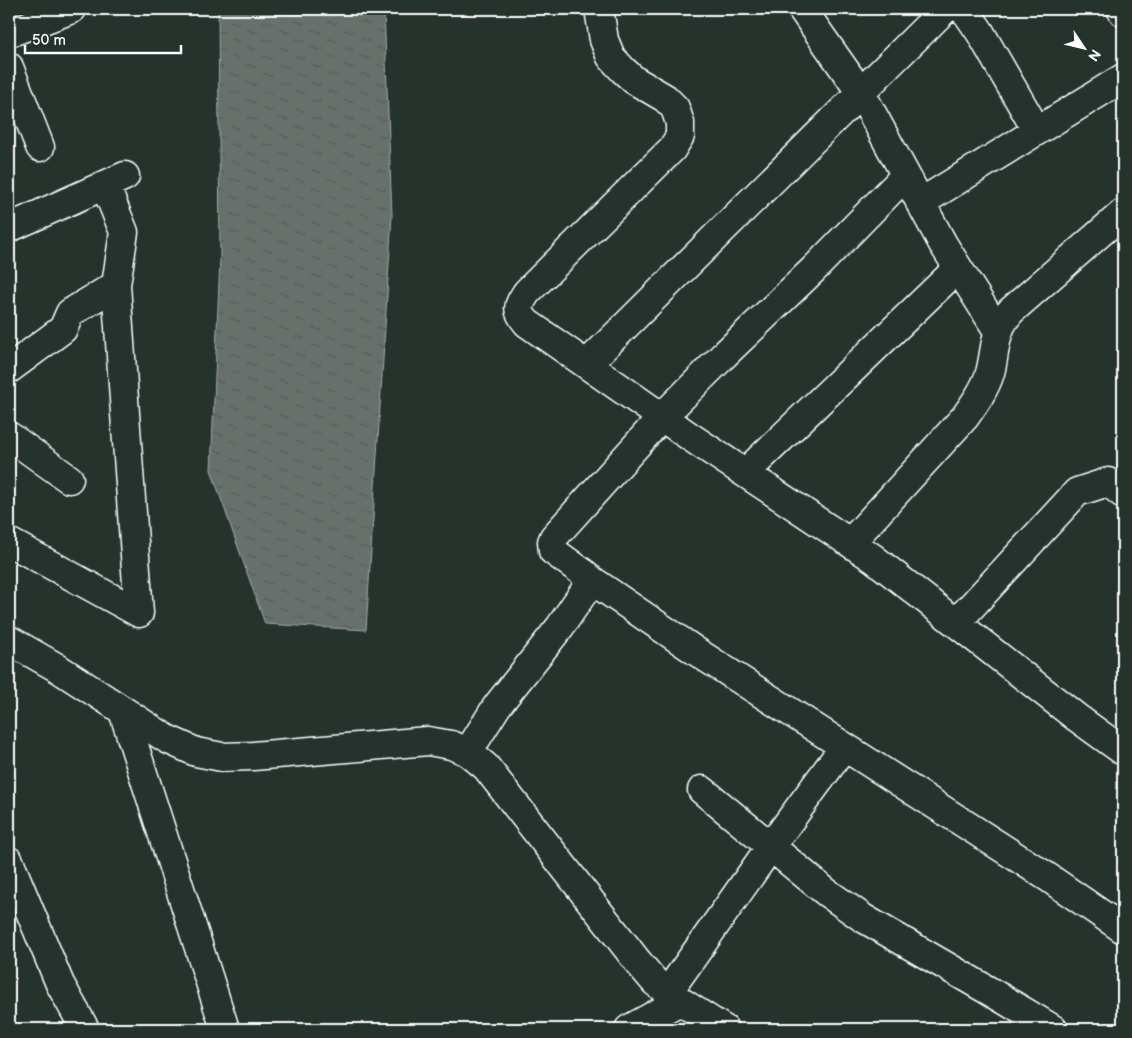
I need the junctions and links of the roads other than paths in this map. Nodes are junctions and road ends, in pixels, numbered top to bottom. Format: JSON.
{"nodes":[{"id":1,"x":72,"y":9,"type":"edge"},
{"id":2,"x":599,"y":9,"type":"edge"},
{"id":3,"x":802,"y":9,"type":"edge"},
{"id":4,"x":945,"y":9,"type":"edge"},
{"id":5,"x":962,"y":9,"type":"edge"},
{"id":6,"x":9,"y":33,"type":"edge"},
{"id":7,"x":9,"y":67,"type":"edge"},
{"id":8,"x":1123,"y":78,"type":"edge"},
{"id":9,"x":861,"y":93,"type":"junction"},
{"id":10,"x":1037,"y":131,"type":"junction"},
{"id":11,"x":40,"y":147,"type":"dead end"},
{"id":12,"x":905,"y":176,"type":"junction"},
{"id":13,"x":920,"y":203,"type":"junction"},
{"id":14,"x":1123,"y":213,"type":"edge"},
{"id":15,"x":9,"y":228,"type":"edge"},
{"id":16,"x":958,"y":268,"type":"junction"},
{"id":17,"x":116,"y":285,"type":"junction"},
{"id":18,"x":998,"y":331,"type":"junction"},
{"id":19,"x":587,"y":364,"type":"junction"},
{"id":20,"x":9,"y":369,"type":"edge"},
{"id":21,"x":662,"y":418,"type":"junction"},
{"id":22,"x":9,"y":436,"type":"edge"},
{"id":23,"x":745,"y":473,"type":"junction"},
{"id":24,"x":69,"y":479,"type":"dead end"},
{"id":25,"x":1123,"y":494,"type":"edge"},
{"id":26,"x":9,"y":542,"type":"edge"},
{"id":27,"x":850,"y":543,"type":"junction"},
{"id":28,"x":590,"y":580,"type":"junction"},
{"id":29,"x":956,"y":622,"type":"junction"},
{"id":30,"x":9,"y":640,"type":"edge"},
{"id":31,"x":123,"y":711,"type":"junction"},
{"id":32,"x":844,"y":747,"type":"junction"},
{"id":33,"x":1123,"y":751,"type":"edge"},
{"id":34,"x":468,"y":752,"type":"junction"},
{"id":35,"x":702,"y":790,"type":"dead end"},
{"id":36,"x":771,"y":846,"type":"junction"},
{"id":37,"x":9,"y":861,"type":"edge"},
{"id":38,"x":1123,"y":929,"type":"edge"},
{"id":39,"x":674,"y":996,"type":"junction"},
{"id":40,"x":85,"y":1029,"type":"edge"},
{"id":41,"x":225,"y":1029,"type":"edge"},
{"id":42,"x":629,"y":1029,"type":"edge"},
{"id":43,"x":724,"y":1029,"type":"edge"},
{"id":44,"x":1053,"y":1029,"type":"edge"}],
"edges":[{"from":1,"to":6,"type":"street"},
{"from":2,"to":19,"type":"street"},
{"from":3,"to":9,"type":"street"},
{"from":4,"to":9,"type":"street"},
{"from":5,"to":10,"type":"street"},
{"from":7,"to":11,"type":"street"},
{"from":8,"to":10,"type":"street"},
{"from":9,"to":12,"type":"street"},
{"from":9,"to":19,"type":"street"},
{"from":10,"to":13,"type":"street"},
{"from":12,"to":13,"type":"street"},
{"from":12,"to":21,"type":"street"},
{"from":13,"to":16,"type":"street"},
{"from":14,"to":18,"type":"street"},
{"from":15,"to":17,"type":"street"},
{"from":16,"to":18,"type":"street"},
{"from":16,"to":23,"type":"street"},
{"from":17,"to":20,"type":"street"},
{"from":17,"to":26,"type":"street"},
{"from":18,"to":27,"type":"street"},
{"from":19,"to":21,"type":"street"},
{"from":21,"to":23,"type":"street"},
{"from":21,"to":28,"type":"street"},
{"from":22,"to":24,"type":"street"},
{"from":23,"to":27,"type":"street"},
{"from":25,"to":29,"type":"street"},
{"from":27,"to":29,"type":"street"},
{"from":28,"to":32,"type":"street"},
{"from":28,"to":34,"type":"street"},
{"from":29,"to":33,"type":"street"},
{"from":30,"to":31,"type":"street"},
{"from":31,"to":34,"type":"street"},
{"from":31,"to":41,"type":"street"},
{"from":32,"to":36,"type":"street"},
{"from":32,"to":38,"type":"street"},
{"from":34,"to":39,"type":"street"},
{"from":35,"to":36,"type":"street"},
{"from":36,"to":39,"type":"street"},
{"from":36,"to":44,"type":"street"},
{"from":37,"to":40,"type":"street"},
{"from":39,"to":42,"type":"street"},
{"from":39,"to":43,"type":"street"}]}
